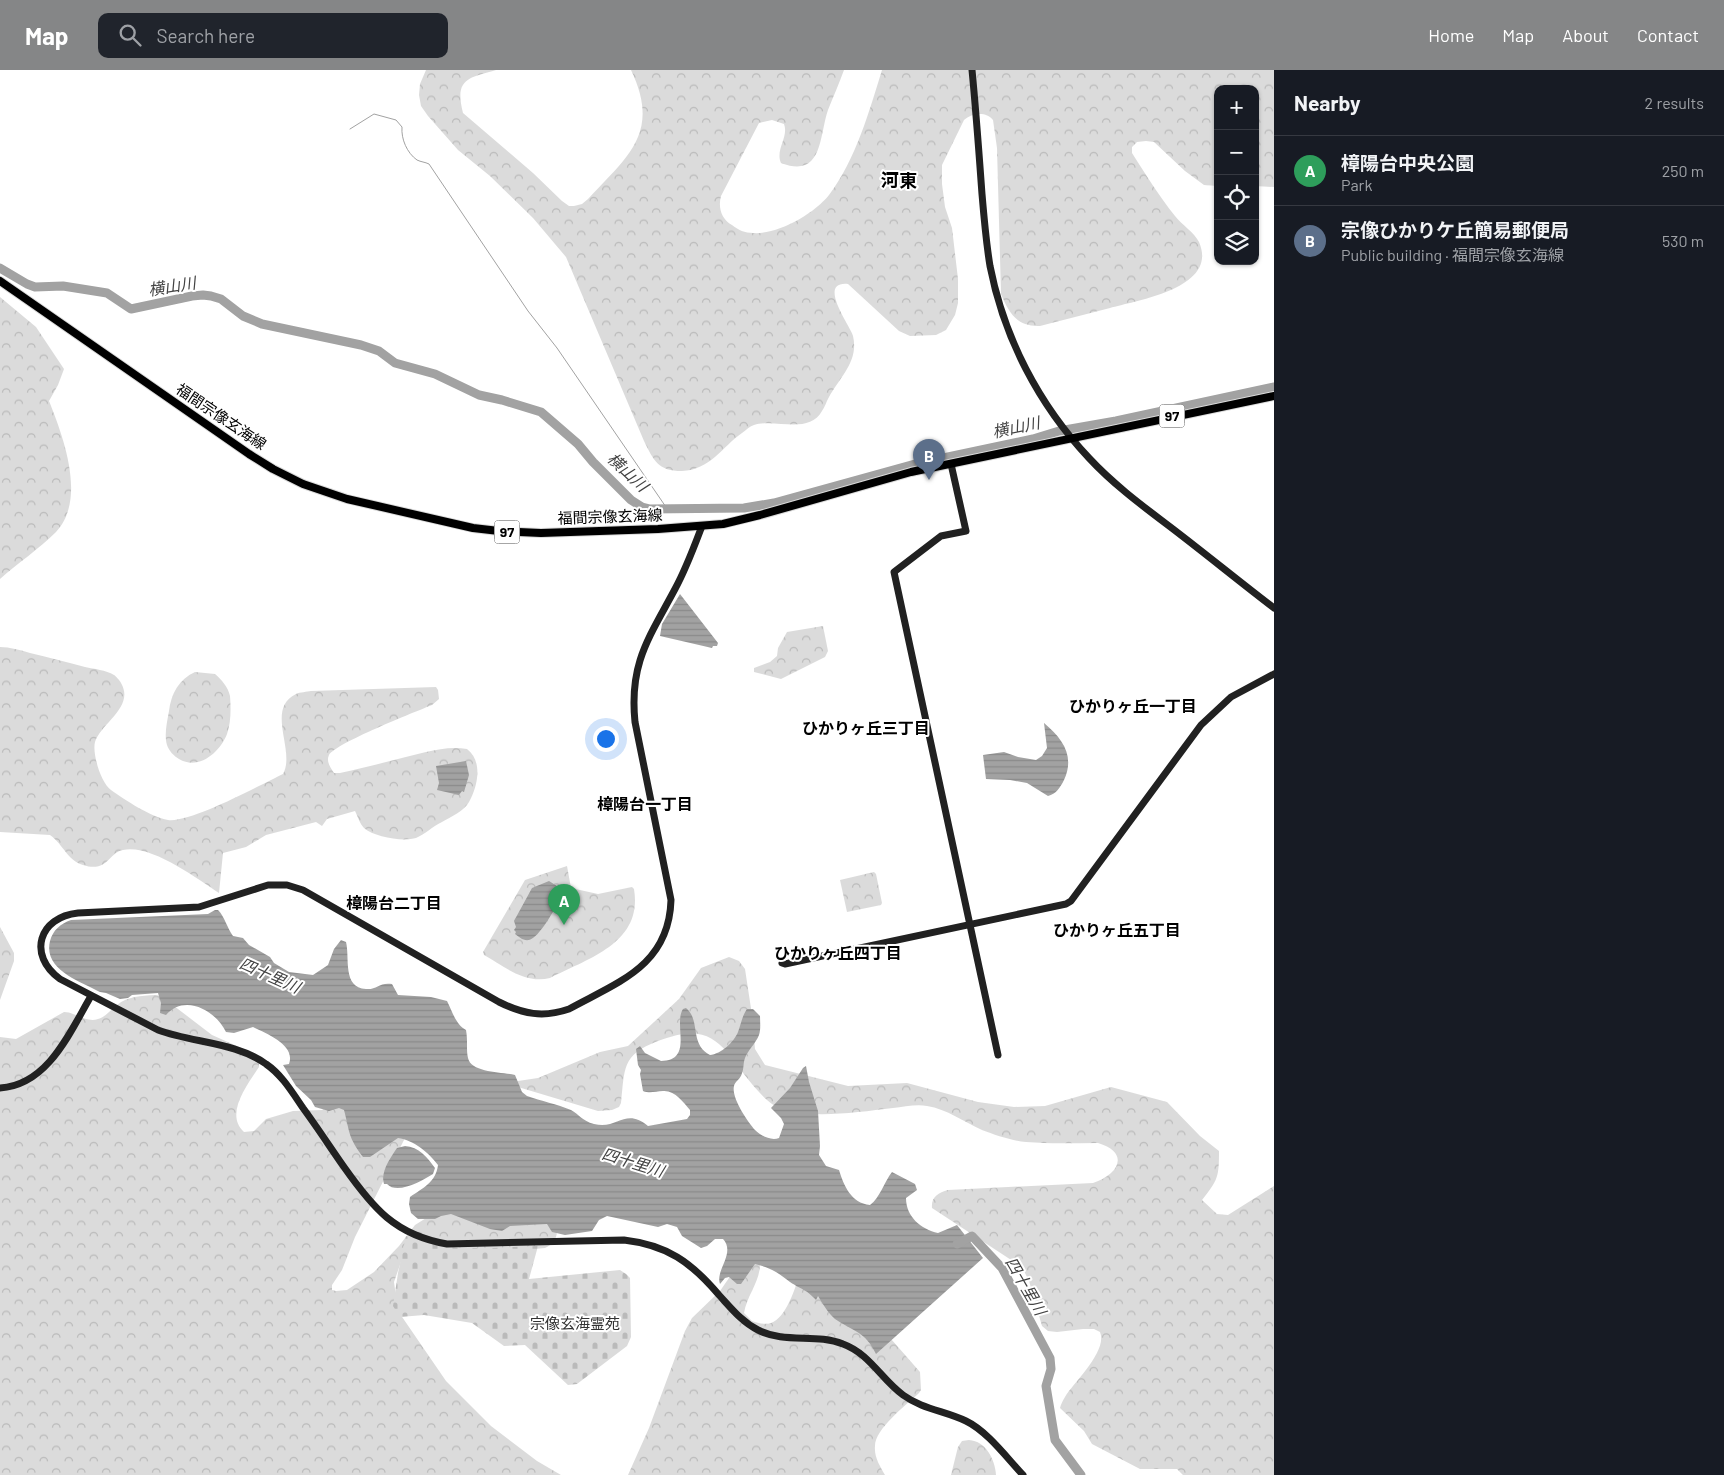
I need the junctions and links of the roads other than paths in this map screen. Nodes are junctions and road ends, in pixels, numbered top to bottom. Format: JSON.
{"nodes":[{"id":1,"x":972,"y":70,"type":"edge"},
{"id":2,"x":0,"y":281,"type":"edge"},
{"id":3,"x":1274,"y":396,"type":"edge"},
{"id":4,"x":1071,"y":438,"type":"junction"},
{"id":5,"x":951,"y":464,"type":"junction"},
{"id":6,"x":702,"y":526,"type":"junction"},
{"id":7,"x":1274,"y":608,"type":"edge"},
{"id":8,"x":1274,"y":674,"type":"edge"},
{"id":9,"x":970,"y":926,"type":"junction"},
{"id":10,"x":782,"y":963,"type":"dead end"},
{"id":11,"x":91,"y":996,"type":"junction"},
{"id":12,"x":998,"y":1055,"type":"dead end"},
{"id":13,"x":0,"y":1088,"type":"edge"},
{"id":14,"x":1023,"y":1475,"type":"edge"}],
"edges":[{"from":1,"to":4,"type":"street"},
{"from":2,"to":6,"type":"main road","name":"福間宗像玄海線","number":"97"},
{"from":3,"to":4,"type":"main road","name":"福間宗像玄海線","number":"97"},
{"from":4,"to":5,"type":"main road","name":"福間宗像玄海線","number":"97"},
{"from":4,"to":7,"type":"street"},
{"from":5,"to":6,"type":"main road","name":"福間宗像玄海線","number":"97"},
{"from":5,"to":9,"type":"street"},
{"from":6,"to":11,"type":"street"},
{"from":8,"to":9,"type":"street"},
{"from":9,"to":10,"type":"street"},
{"from":9,"to":12,"type":"street"},
{"from":11,"to":13,"type":"street"},
{"from":11,"to":14,"type":"street"}]}
